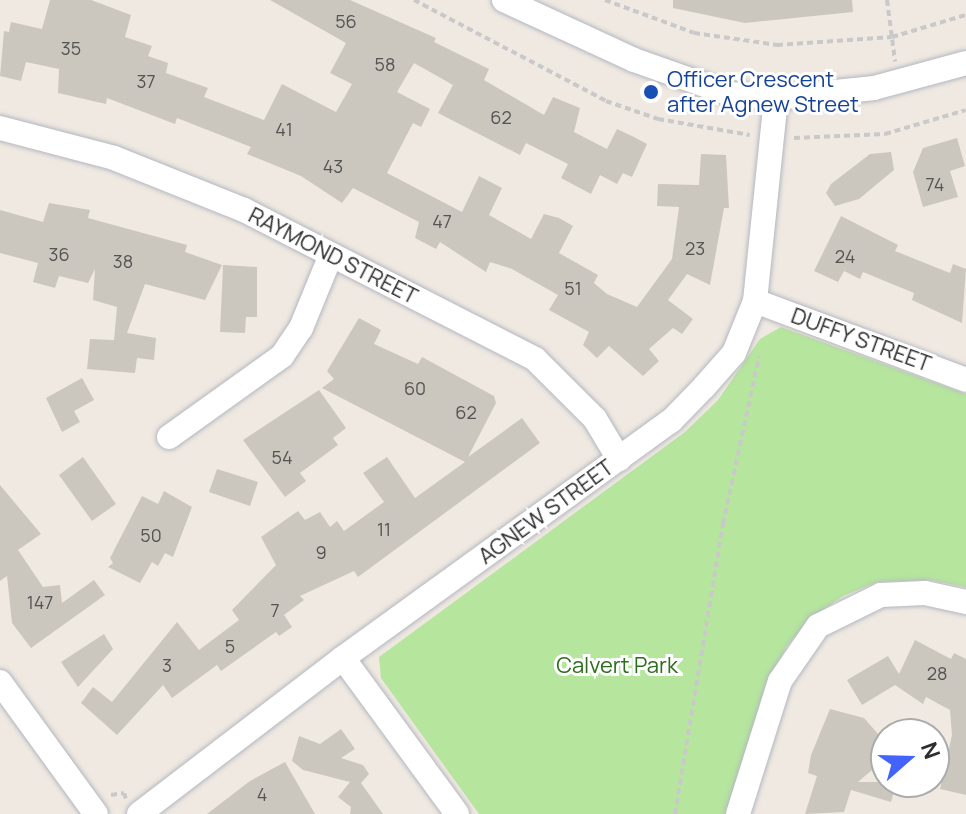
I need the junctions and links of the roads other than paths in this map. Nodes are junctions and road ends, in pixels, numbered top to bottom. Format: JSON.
{"nodes":[{"id":1,"x":504,"y":0,"type":"edge"},
{"id":2,"x":966,"y":63,"type":"edge"},
{"id":3,"x":776,"y":98,"type":"junction"},
{"id":4,"x":0,"y":128,"type":"edge"},
{"id":5,"x":331,"y":255,"type":"junction"},
{"id":6,"x":755,"y":301,"type":"junction"},
{"id":7,"x":966,"y":380,"type":"edge"},
{"id":8,"x":169,"y":437,"type":"dead end"},
{"id":9,"x":619,"y":459,"type":"junction"},
{"id":10,"x":966,"y":602,"type":"edge"},
{"id":11,"x":343,"y":658,"type":"junction"},
{"id":12,"x":0,"y":682,"type":"edge"},
{"id":13,"x":96,"y":814,"type":"edge"},
{"id":14,"x":139,"y":814,"type":"edge"},
{"id":15,"x":457,"y":814,"type":"edge"},
{"id":16,"x":738,"y":814,"type":"edge"}],
"edges":[{"from":1,"to":3,"type":"street"},
{"from":2,"to":3,"type":"street"},
{"from":3,"to":6,"type":"street","name":"AGNEW STREET"},
{"from":4,"to":5,"type":"street","name":"RAYMOND STREET"},
{"from":5,"to":8,"type":"street"},
{"from":5,"to":9,"type":"street","name":"RAYMOND STREET"},
{"from":6,"to":7,"type":"street","name":"DUFFY STREET"},
{"from":6,"to":9,"type":"street","name":"AGNEW STREET"},
{"from":9,"to":11,"type":"street","name":"AGNEW STREET"},
{"from":10,"to":16,"type":"street"},
{"from":11,"to":14,"type":"street","name":"AGNEW STREET"},
{"from":11,"to":15,"type":"street"},
{"from":12,"to":13,"type":"street"}]}
